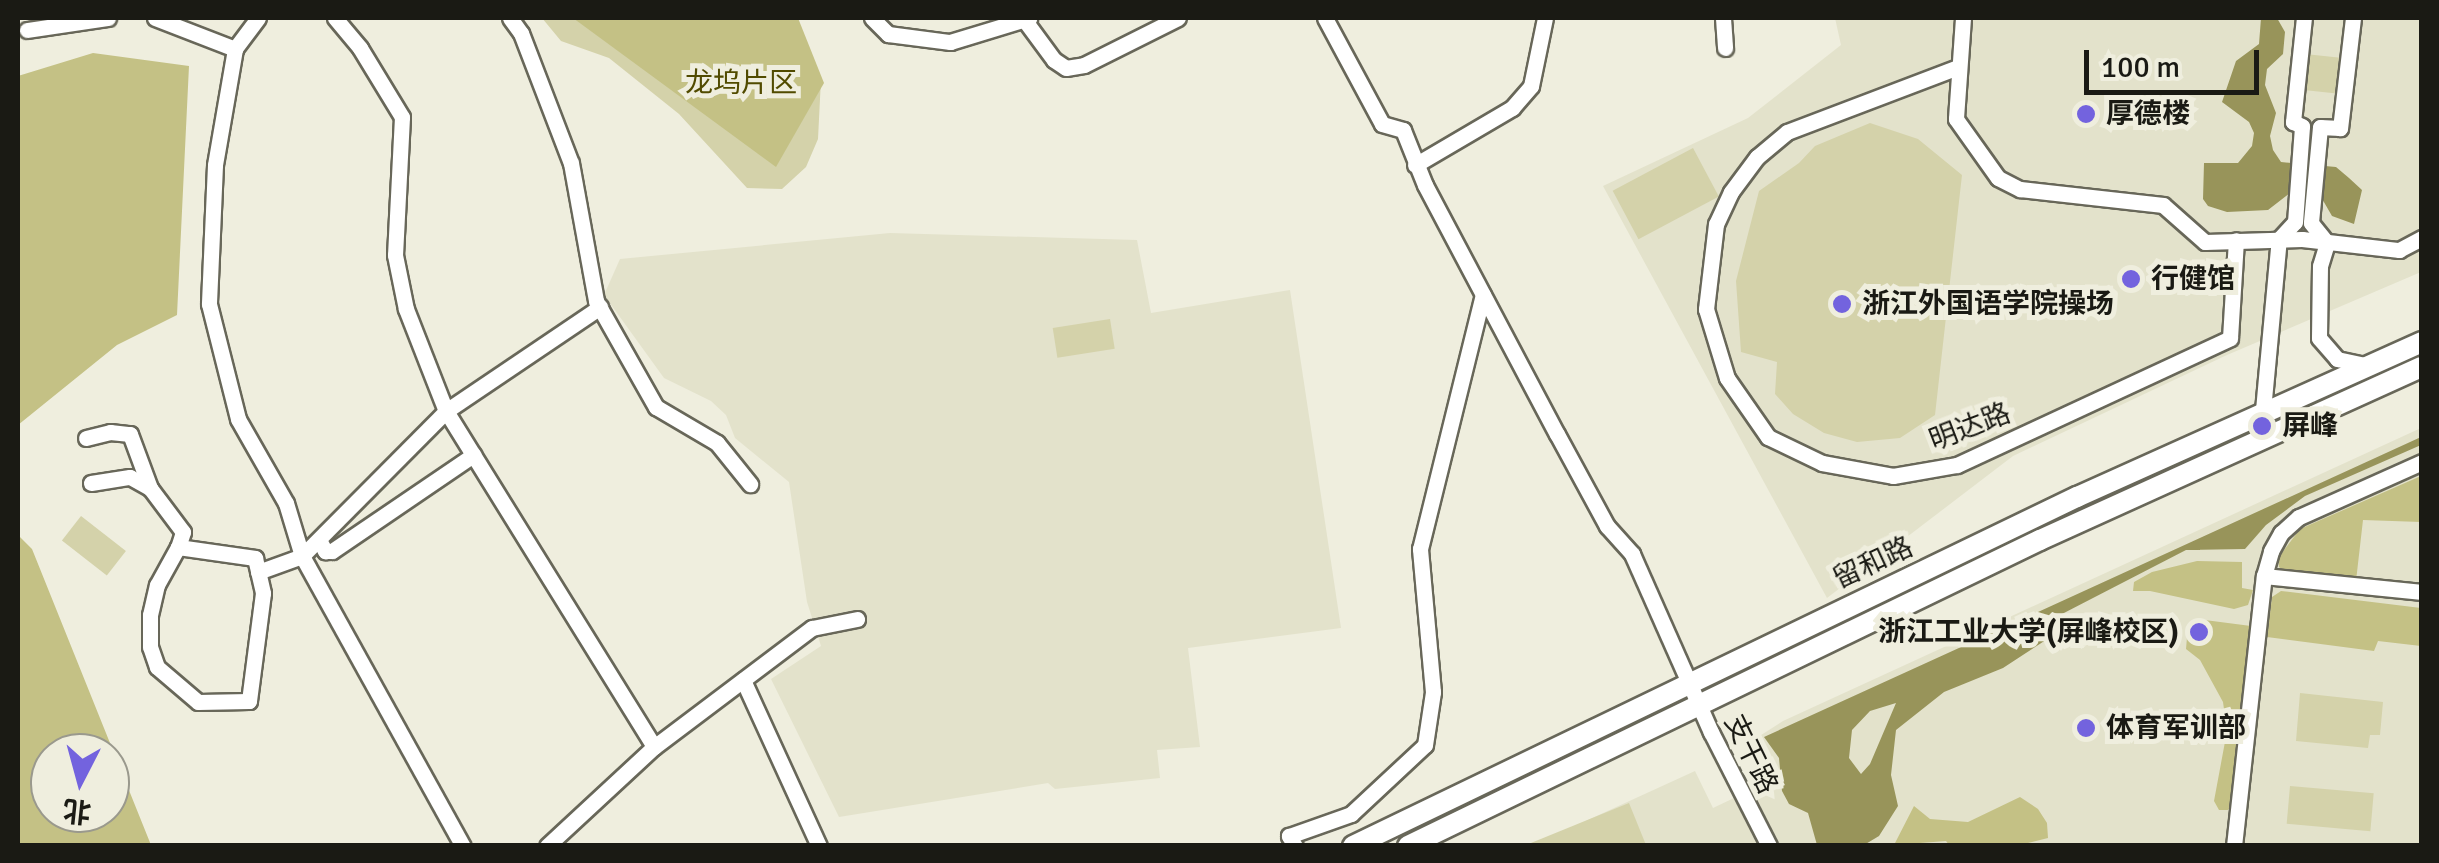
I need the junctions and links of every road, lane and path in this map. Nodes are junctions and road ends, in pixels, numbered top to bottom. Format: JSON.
{"nodes":[{"id":1,"x":108,"y":18,"type":"edge"},
{"id":2,"x":155,"y":18,"type":"edge"},
{"id":3,"x":258,"y":18,"type":"edge"},
{"id":4,"x":335,"y":18,"type":"edge"},
{"id":5,"x":510,"y":18,"type":"edge"},
{"id":6,"x":872,"y":18,"type":"edge"},
{"id":7,"x":1178,"y":18,"type":"edge"},
{"id":8,"x":1324,"y":18,"type":"edge"},
{"id":9,"x":1545,"y":18,"type":"edge"},
{"id":10,"x":1723,"y":18,"type":"edge"},
{"id":11,"x":1963,"y":18,"type":"edge"},
{"id":12,"x":2304,"y":18,"type":"edge"},
{"id":13,"x":2353,"y":18,"type":"edge"},
{"id":14,"x":1026,"y":19,"type":"edge"},
{"id":15,"x":27,"y":30,"type":"dead end"},
{"id":16,"x":1725,"y":48,"type":"dead end"},
{"id":17,"x":235,"y":49,"type":"junction"},
{"id":18,"x":1958,"y":66,"type":"junction"},
{"id":19,"x":1415,"y":165,"type":"junction"},
{"id":20,"x":2422,"y":238,"type":"edge"},
{"id":21,"x":2279,"y":239,"type":"junction"},
{"id":22,"x":2236,"y":240,"type":"junction"},
{"id":23,"x":2327,"y":243,"type":"junction"},
{"id":24,"x":1483,"y":295,"type":"junction"},
{"id":25,"x":600,"y":308,"type":"junction"},
{"id":26,"x":2422,"y":342,"type":"edge"},
{"id":27,"x":2366,"y":365,"type":"junction"},
{"id":28,"x":2422,"y":367,"type":"edge"},
{"id":29,"x":2262,"y":410,"type":"junction"},
{"id":30,"x":446,"y":412,"type":"junction"},
{"id":31,"x":86,"y":438,"type":"dead end"},
{"id":32,"x":473,"y":455,"type":"junction"},
{"id":33,"x":2422,"y":462,"type":"edge"},
{"id":34,"x":91,"y":483,"type":"dead end"},
{"id":35,"x":750,"y":484,"type":"dead end"},
{"id":36,"x":150,"y":488,"type":"junction"},
{"id":37,"x":319,"y":540,"type":"junction"},
{"id":38,"x":178,"y":547,"type":"junction"},
{"id":39,"x":302,"y":556,"type":"junction"},
{"id":40,"x":258,"y":572,"type":"junction"},
{"id":41,"x":2264,"y":576,"type":"junction"},
{"id":42,"x":2422,"y":592,"type":"edge"},
{"id":43,"x":857,"y":619,"type":"dead end"},
{"id":44,"x":743,"y":680,"type":"junction"},
{"id":45,"x":1690,"y":682,"type":"junction"},
{"id":46,"x":1700,"y":705,"type":"junction"},
{"id":47,"x":654,"y":746,"type":"junction"},
{"id":48,"x":462,"y":846,"type":"edge"},
{"id":49,"x":546,"y":846,"type":"edge"},
{"id":50,"x":819,"y":846,"type":"edge"},
{"id":51,"x":1295,"y":846,"type":"edge"},
{"id":52,"x":1353,"y":846,"type":"edge"},
{"id":53,"x":1408,"y":846,"type":"edge"},
{"id":54,"x":1769,"y":846,"type":"edge"},
{"id":55,"x":2234,"y":846,"type":"edge"}],
"edges":[{"from":1,"to":15,"type":"street"},
{"from":2,"to":17,"type":"street"},
{"from":3,"to":17,"type":"street"},
{"from":4,"to":30,"type":"street"},
{"from":5,"to":25,"type":"street"},
{"from":6,"to":14,"type":"street"},
{"from":7,"to":14,"type":"street"},
{"from":8,"to":19,"type":"street","name":"支干路"},
{"from":9,"to":19,"type":"street"},
{"from":10,"to":16,"type":"street"},
{"from":11,"to":18,"type":"street"},
{"from":12,"to":21,"type":"street"},
{"from":13,"to":23,"type":"street"},
{"from":17,"to":39,"type":"street"},
{"from":18,"to":22,"type":"street"},
{"from":18,"to":22,"type":"street","name":"明达路"},
{"from":19,"to":24,"type":"street","name":"支干路"},
{"from":20,"to":23,"type":"street"},
{"from":21,"to":22,"type":"street"},
{"from":21,"to":23,"type":"street"},
{"from":21,"to":29,"type":"street"},
{"from":23,"to":27,"type":"street"},
{"from":24,"to":45,"type":"street","name":"支干路"},
{"from":24,"to":51,"type":"street"},
{"from":25,"to":30,"type":"street"},
{"from":25,"to":35,"type":"street"},
{"from":26,"to":27,"type":"main road","name":"留和路"},
{"from":27,"to":29,"type":"main road","name":"留和路"},
{"from":28,"to":46,"type":"main road","name":"留和路"},
{"from":29,"to":45,"type":"main road","name":"留和路"},
{"from":30,"to":32,"type":"street"},
{"from":30,"to":37,"type":"street"},
{"from":31,"to":36,"type":"street"},
{"from":32,"to":37,"type":"street"},
{"from":32,"to":47,"type":"street"},
{"from":33,"to":41,"type":"street"},
{"from":34,"to":36,"type":"street"},
{"from":36,"to":38,"type":"street"},
{"from":37,"to":39,"type":"street"},
{"from":38,"to":40,"type":"street"},
{"from":38,"to":40,"type":"street"},
{"from":39,"to":40,"type":"street"},
{"from":39,"to":48,"type":"street"},
{"from":41,"to":42,"type":"street"},
{"from":41,"to":55,"type":"street"},
{"from":43,"to":44,"type":"street"},
{"from":44,"to":47,"type":"street"},
{"from":44,"to":50,"type":"street"},
{"from":45,"to":46,"type":"street","name":"支干路"},
{"from":45,"to":52,"type":"main road","name":"留和路"},
{"from":46,"to":53,"type":"main road","name":"留和路"},
{"from":46,"to":54,"type":"street","name":"支干路"},
{"from":47,"to":49,"type":"street"}]}
